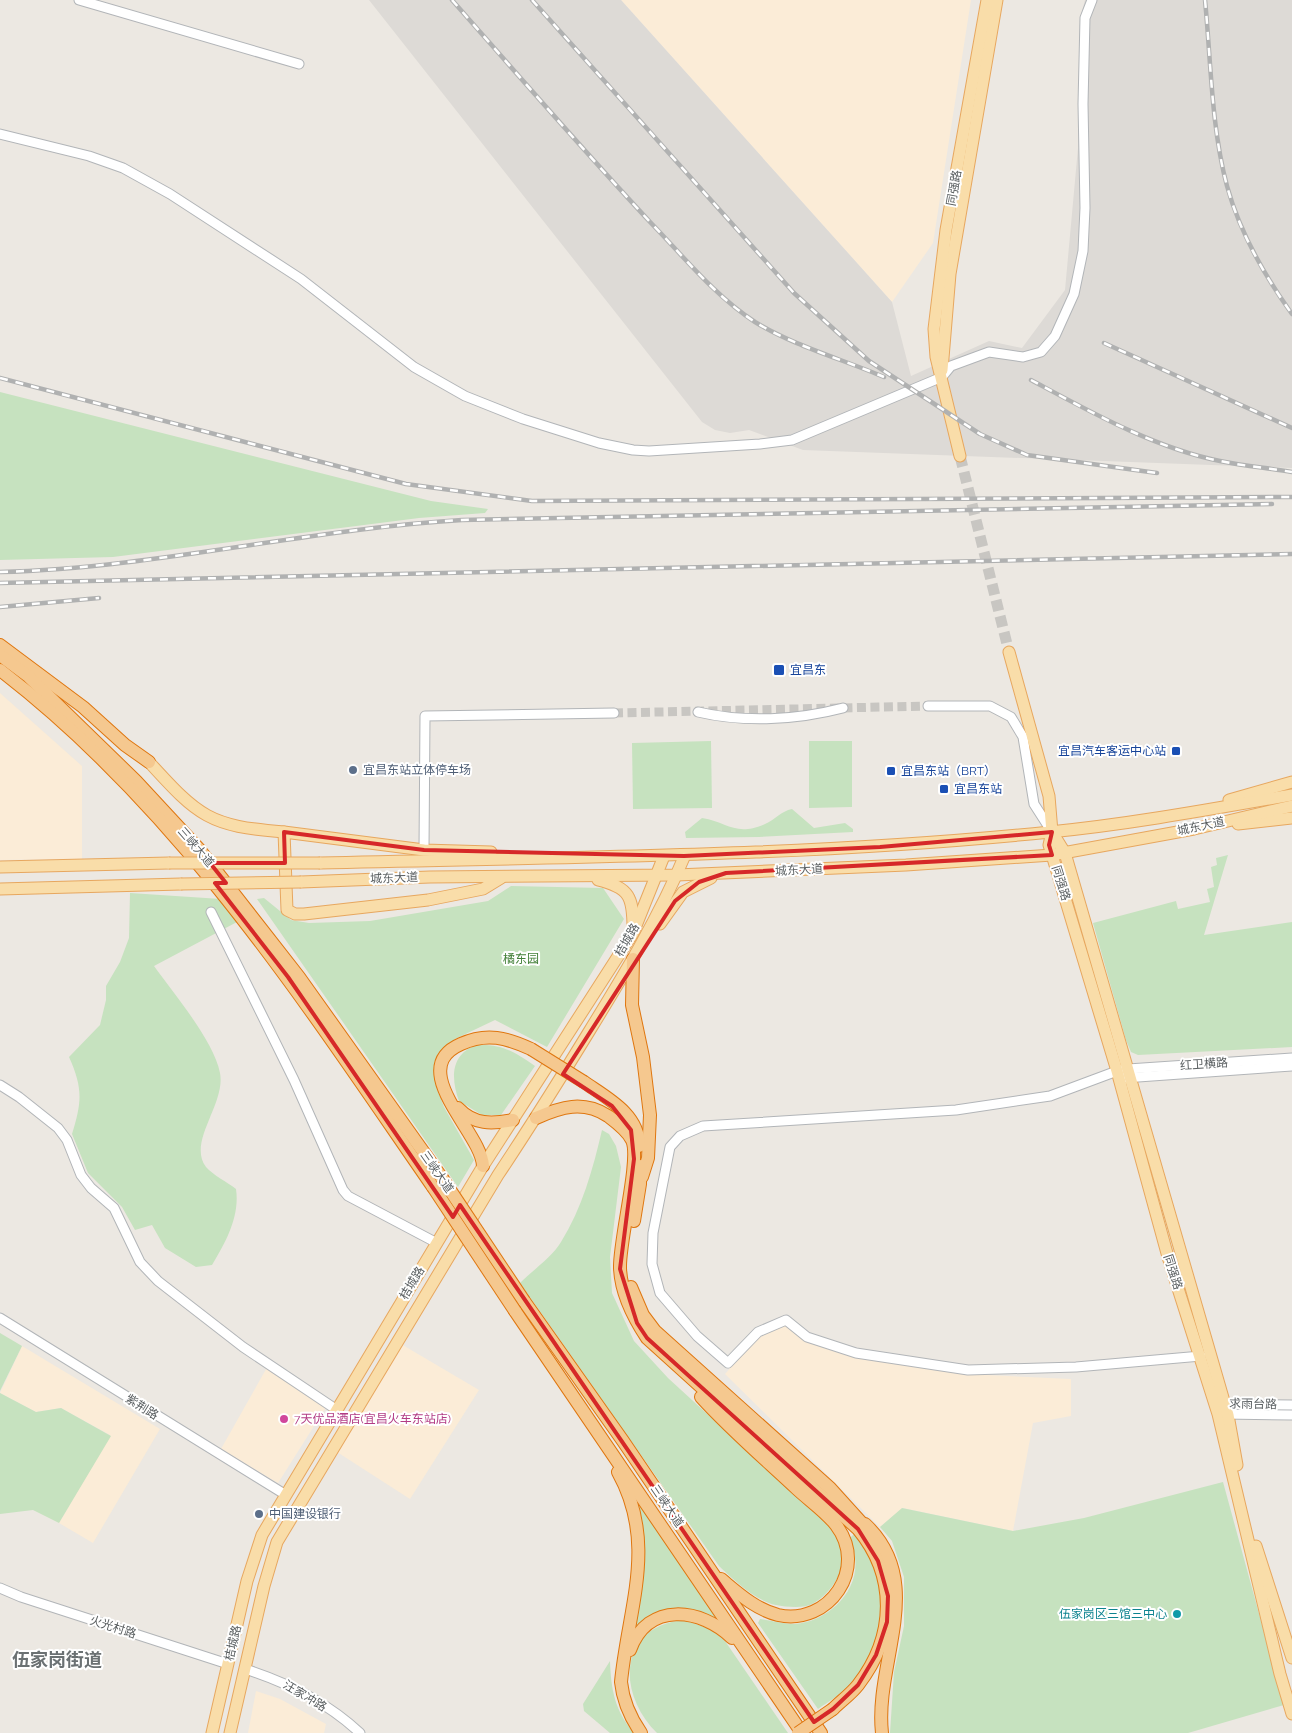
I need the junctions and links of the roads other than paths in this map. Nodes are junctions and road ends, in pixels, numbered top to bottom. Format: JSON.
{"nodes":[{"id":1,"x":79,"y":0,"type":"edge"},
{"id":2,"x":987,"y":0,"type":"edge"},
{"id":3,"x":997,"y":0,"type":"edge"},
{"id":4,"x":1092,"y":0,"type":"edge"},
{"id":5,"x":299,"y":64,"type":"dead end"},
{"id":6,"x":0,"y":134,"type":"edge"},
{"id":7,"x":942,"y":376,"type":"junction"},
{"id":8,"x":960,"y":456,"type":"tunnel mouth"},
{"id":9,"x":0,"y":645,"type":"edge"},
{"id":10,"x":1009,"y":652,"type":"tunnel mouth"},
{"id":11,"x":0,"y":655,"type":"edge"},
{"id":12,"x":0,"y":670,"type":"edge"},
{"id":13,"x":928,"y":706,"type":"tunnel mouth"},
{"id":14,"x":843,"y":708,"type":"dead end"},
{"id":15,"x":614,"y":712,"type":"tunnel mouth"},
{"id":16,"x":698,"y":712,"type":"dead end"},
{"id":17,"x":149,"y":762,"type":"joint"},
{"id":18,"x":1292,"y":782,"type":"edge"},
{"id":19,"x":1292,"y":795,"type":"edge"},
{"id":20,"x":1292,"y":806,"type":"edge"},
{"id":21,"x":1188,"y":813,"type":"junction"},
{"id":22,"x":1292,"y":818,"type":"edge"},
{"id":23,"x":1194,"y":829,"type":"junction"},
{"id":24,"x":284,"y":832,"type":"junction"},
{"id":25,"x":1052,"y":832,"type":"junction"},
{"id":26,"x":424,"y":850,"type":"junction"},
{"id":27,"x":1065,"y":853,"type":"junction"},
{"id":28,"x":685,"y":855,"type":"junction"},
{"id":29,"x":1052,"y":855,"type":"junction"},
{"id":30,"x":618,"y":856,"type":"junction"},
{"id":31,"x":664,"y":856,"type":"junction"},
{"id":32,"x":0,"y":867,"type":"edge"},
{"id":33,"x":726,"y":873,"type":"junction"},
{"id":34,"x":658,"y":875,"type":"junction"},
{"id":35,"x":677,"y":875,"type":"junction"},
{"id":36,"x":584,"y":876,"type":"junction"},
{"id":37,"x":502,"y":877,"type":"junction"},
{"id":38,"x":0,"y":890,"type":"edge"},
{"id":39,"x":211,"y":912,"type":"dead end"},
{"id":40,"x":633,"y":933,"type":"junction"},
{"id":41,"x":634,"y":960,"type":"junction"},
{"id":42,"x":530,"y":1051,"type":"junction"},
{"id":43,"x":1292,"y":1058,"type":"edge"},
{"id":44,"x":1292,"y":1066,"type":"edge"},
{"id":45,"x":1123,"y":1074,"type":"junction"},
{"id":46,"x":583,"y":1084,"type":"junction"},
{"id":47,"x":0,"y":1085,"type":"edge"},
{"id":48,"x":536,"y":1118,"type":"junction"},
{"id":49,"x":513,"y":1120,"type":"junction"},
{"id":50,"x":633,"y":1141,"type":"junction"},
{"id":51,"x":483,"y":1166,"type":"junction"},
{"id":52,"x":438,"y":1183,"type":"junction"},
{"id":53,"x":640,"y":1184,"type":"junction"},
{"id":54,"x":437,"y":1243,"type":"junction"},
{"id":55,"x":0,"y":1318,"type":"edge"},
{"id":56,"x":647,"y":1338,"type":"junction"},
{"id":57,"x":1201,"y":1356,"type":"junction"},
{"id":58,"x":1292,"y":1405,"type":"edge"},
{"id":59,"x":1221,"y":1409,"type":"junction"},
{"id":60,"x":337,"y":1410,"type":"junction"},
{"id":61,"x":1292,"y":1415,"type":"edge"},
{"id":62,"x":590,"y":1424,"type":"junction"},
{"id":63,"x":286,"y":1495,"type":"junction"},
{"id":64,"x":859,"y":1518,"type":"junction"},
{"id":65,"x":707,"y":1567,"type":"junction"},
{"id":66,"x":0,"y":1588,"type":"edge"},
{"id":67,"x":750,"y":1655,"type":"junction"},
{"id":68,"x":1292,"y":1658,"type":"edge"},
{"id":69,"x":228,"y":1664,"type":"junction"},
{"id":70,"x":245,"y":1669,"type":"junction"},
{"id":71,"x":835,"y":1712,"type":"junction"},
{"id":72,"x":1292,"y":1714,"type":"edge"},
{"id":73,"x":212,"y":1733,"type":"edge"},
{"id":74,"x":230,"y":1733,"type":"edge"},
{"id":75,"x":360,"y":1733,"type":"edge"},
{"id":76,"x":641,"y":1733,"type":"edge"},
{"id":77,"x":649,"y":1733,"type":"edge"},
{"id":78,"x":798,"y":1733,"type":"edge"},
{"id":79,"x":802,"y":1733,"type":"edge"},
{"id":80,"x":808,"y":1733,"type":"edge"},
{"id":81,"x":822,"y":1733,"type":"edge"},
{"id":82,"x":882,"y":1733,"type":"edge"}],
"edges":[{"from":1,"to":5,"type":"street"},
{"from":2,"to":7,"type":"main road","name":"同强路"},
{"from":3,"to":7,"type":"main road","name":"同强路"},
{"from":4,"to":7,"type":"street"},
{"from":6,"to":7,"type":"street"},
{"from":7,"to":8,"type":"main road","name":"同强路"},
{"from":9,"to":17,"type":"highway"},
{"from":10,"to":25,"type":"main road","name":"同强路"},
{"from":11,"to":52,"type":"highway","name":"三峡大道"},
{"from":12,"to":52,"type":"highway","name":"三峡大道"},
{"from":13,"to":25,"type":"street"},
{"from":14,"to":16,"type":"street"},
{"from":15,"to":26,"type":"street"},
{"from":17,"to":24,"type":"main road"},
{"from":18,"to":21,"type":"main road"},
{"from":19,"to":21,"type":"main road","name":"城东大道"},
{"from":20,"to":23,"type":"main road","name":"城东大道"},
{"from":21,"to":25,"type":"main road","name":"城东大道"},
{"from":22,"to":23,"type":"main road"},
{"from":23,"to":27,"type":"main road","name":"城东大道"},
{"from":24,"to":26,"type":"main road"},
{"from":24,"to":37,"type":"main road"},
{"from":25,"to":27,"type":"main road","name":"同强路"},
{"from":25,"to":28,"type":"main road","name":"城东大道"},
{"from":25,"to":29,"type":"main road","name":"同强路"},
{"from":26,"to":30,"type":"main road"},
{"from":27,"to":29,"type":"main road","name":"城东大道"},
{"from":27,"to":45,"type":"main road","name":"同强路"},
{"from":28,"to":31,"type":"main road","name":"城东大道"},
{"from":28,"to":35,"type":"main road","name":"桔城路"},
{"from":29,"to":33,"type":"main road","name":"城东大道"},
{"from":29,"to":45,"type":"main road","name":"同强路"},
{"from":30,"to":31,"type":"main road","name":"城东大道"},
{"from":30,"to":32,"type":"main road","name":"城东大道","bridge":true},
{"from":31,"to":34,"type":"main road","name":"桔城路"},
{"from":33,"to":35,"type":"main road","name":"城东大道"},
{"from":33,"to":41,"type":"main road"},
{"from":34,"to":35,"type":"main road","name":"城东大道"},
{"from":34,"to":36,"type":"main road","name":"城东大道"},
{"from":34,"to":40,"type":"main road","name":"桔城路"},
{"from":35,"to":41,"type":"main road","name":"桔城路"},
{"from":36,"to":37,"type":"main road","name":"城东大道"},
{"from":36,"to":40,"type":"main road"},
{"from":37,"to":38,"type":"main road","name":"城东大道","bridge":true},
{"from":39,"to":54,"type":"street"},
{"from":40,"to":49,"type":"main road","name":"桔城路"},
{"from":41,"to":48,"type":"main road","name":"桔城路"},
{"from":41,"to":53,"type":"highway"},
{"from":42,"to":46,"type":"highway","bridge":true},
{"from":42,"to":49,"type":"highway"},
{"from":42,"to":51,"type":"highway"},
{"from":43,"to":45,"type":"street","name":"红卫横路"},
{"from":44,"to":45,"type":"street","name":"红卫横路"},
{"from":45,"to":57,"type":"main road","name":"同强路"},
{"from":45,"to":57,"type":"street"},
{"from":45,"to":59,"type":"main road","name":"同强路"},
{"from":46,"to":50,"type":"highway"},
{"from":46,"to":53,"type":"highway"},
{"from":47,"to":60,"type":"street"},
{"from":48,"to":50,"type":"highway"},
{"from":48,"to":70,"type":"main road","name":"桔城路"},
{"from":49,"to":51,"type":"main road","name":"桔城路"},
{"from":50,"to":56,"type":"highway"},
{"from":51,"to":54,"type":"main road","name":"桔城路"},
{"from":52,"to":62,"type":"highway","name":"三峡大道","bridge":true},
{"from":52,"to":65,"type":"highway","name":"三峡大道","bridge":true},
{"from":53,"to":64,"type":"highway"},
{"from":54,"to":60,"type":"main road","name":"桔城路"},
{"from":55,"to":63,"type":"street","name":"紫荆路"},
{"from":56,"to":65,"type":"highway"},
{"from":56,"to":71,"type":"highway"},
{"from":57,"to":59,"type":"main road","name":"同强路"},
{"from":58,"to":59,"type":"street","name":"求雨台路"},
{"from":59,"to":61,"type":"street","name":"求雨台路"},
{"from":59,"to":68,"type":"main road","name":"同强路"},
{"from":59,"to":72,"type":"main road","name":"同强路"},
{"from":60,"to":63,"type":"main road","name":"桔城路"},
{"from":62,"to":67,"type":"highway","name":"三峡大道"},
{"from":62,"to":76,"type":"highway"},
{"from":63,"to":69,"type":"main road","name":"桔城路"},
{"from":64,"to":71,"type":"highway"},
{"from":64,"to":82,"type":"highway"},
{"from":65,"to":81,"type":"highway","name":"三峡大道"},
{"from":66,"to":69,"type":"street","name":"火光村路"},
{"from":67,"to":77,"type":"highway"},
{"from":67,"to":79,"type":"highway","name":"三峡大道"},
{"from":69,"to":73,"type":"main road","name":"桔城路"},
{"from":70,"to":74,"type":"main road","name":"桔城路"},
{"from":70,"to":75,"type":"street","name":"汪家冲路"},
{"from":71,"to":78,"type":"highway","bridge":true},
{"from":71,"to":80,"type":"highway"}]}
